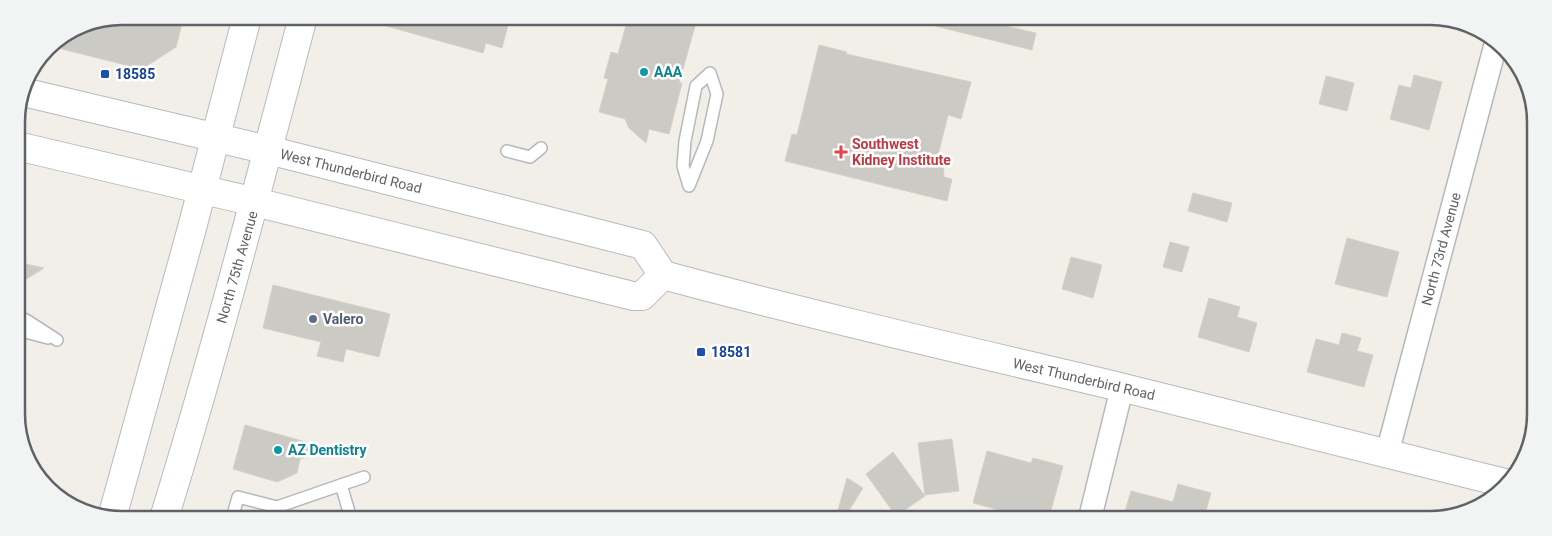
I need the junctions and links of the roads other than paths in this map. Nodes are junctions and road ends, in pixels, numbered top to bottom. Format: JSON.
{"nodes":[{"id":1,"x":245,"y":25,"type":"edge"},
{"id":2,"x":301,"y":25,"type":"edge"},
{"id":3,"x":1495,"y":49,"type":"edge"},
{"id":4,"x":29,"y":94,"type":"edge"},
{"id":5,"x":215,"y":137,"type":"junction"},
{"id":6,"x":25,"y":148,"type":"edge"},
{"id":7,"x":541,"y":148,"type":"dead end"},
{"id":8,"x":268,"y":150,"type":"junction"},
{"id":9,"x":507,"y":152,"type":"dead end"},
{"id":10,"x":689,"y":186,"type":"joint"},
{"id":11,"x":202,"y":190,"type":"junction"},
{"id":12,"x":254,"y":202,"type":"junction"},
{"id":13,"x":663,"y":275,"type":"junction"},
{"id":14,"x":25,"y":320,"type":"edge"},
{"id":15,"x":25,"y":332,"type":"edge"},
{"id":16,"x":1122,"y":388,"type":"junction"},
{"id":17,"x":1387,"y":454,"type":"junction"},
{"id":18,"x":364,"y":477,"type":"dead end"},
{"id":19,"x":1499,"y":482,"type":"edge"},
{"id":20,"x":341,"y":485,"type":"junction"},
{"id":21,"x":114,"y":510,"type":"edge"},
{"id":22,"x":166,"y":511,"type":"edge"},
{"id":23,"x":234,"y":511,"type":"edge"},
{"id":24,"x":349,"y":511,"type":"edge"},
{"id":25,"x":1092,"y":511,"type":"edge"}],
"edges":[{"from":1,"to":5,"type":"main road"},
{"from":2,"to":8,"type":"main road","name":"North 75th Avenue"},
{"from":3,"to":17,"type":"street","name":"North 73rd Avenue"},
{"from":4,"to":5,"type":"main road","name":"West Thunderbird Road"},
{"from":5,"to":8,"type":"main road","name":"West Thunderbird Road"},
{"from":5,"to":11,"type":"main road"},
{"from":6,"to":11,"type":"main road"},
{"from":7,"to":9,"type":"lane"},
{"from":8,"to":12,"type":"main road","name":"North 75th Avenue"},
{"from":8,"to":13,"type":"main road","name":"West Thunderbird Road"},
{"from":10,"to":10,"type":"lane"},
{"from":11,"to":12,"type":"main road"},
{"from":11,"to":21,"type":"main road"},
{"from":12,"to":13,"type":"main road"},
{"from":12,"to":22,"type":"main road","name":"North 75th Avenue"},
{"from":13,"to":16,"type":"main road","name":"West Thunderbird Road"},
{"from":14,"to":15,"type":"lane"},
{"from":16,"to":17,"type":"main road","name":"West Thunderbird Road"},
{"from":16,"to":25,"type":"street"},
{"from":17,"to":19,"type":"main road","name":"West Thunderbird Road"},
{"from":18,"to":20,"type":"lane"},
{"from":20,"to":23,"type":"lane"},
{"from":20,"to":24,"type":"lane"}]}
